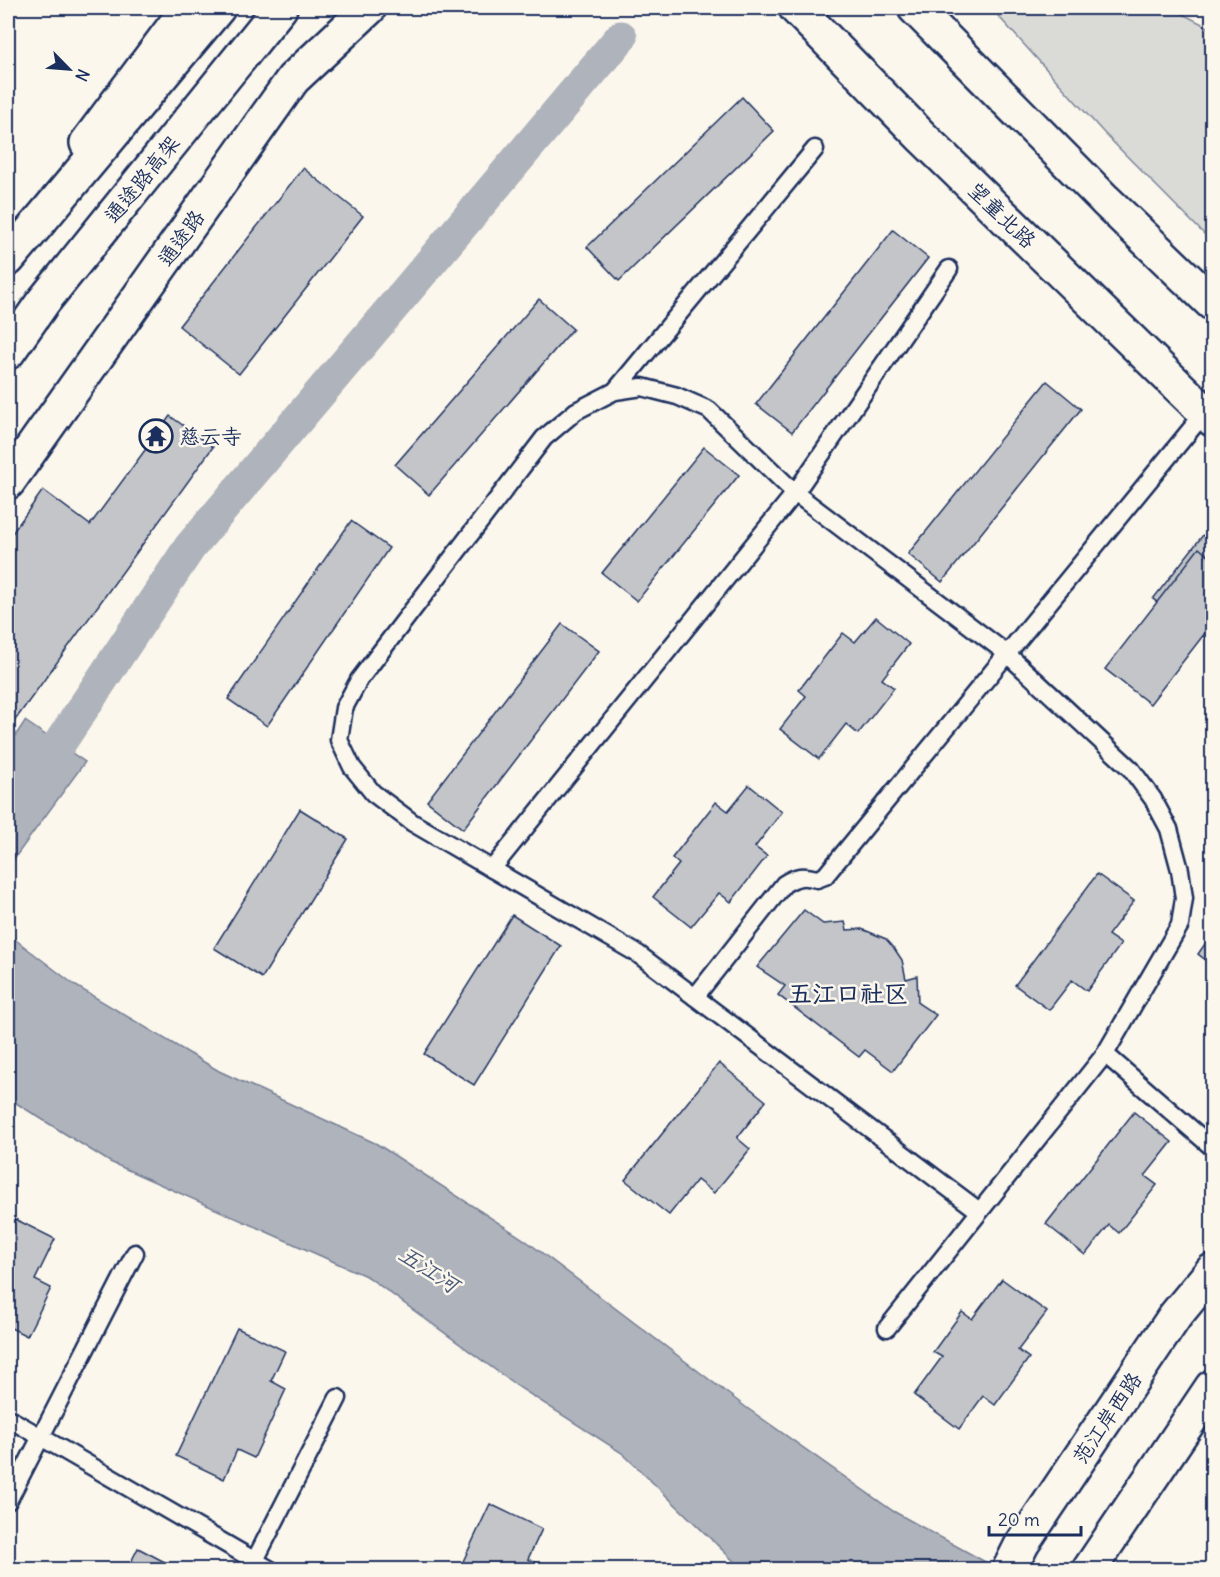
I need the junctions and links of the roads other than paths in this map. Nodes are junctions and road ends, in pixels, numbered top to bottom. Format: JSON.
{"nodes":[{"id":1,"x":188,"y":8,"type":"edge"},
{"id":2,"x":218,"y":8,"type":"edge"},
{"id":3,"x":280,"y":8,"type":"edge"},
{"id":4,"x":369,"y":8,"type":"edge"},
{"id":5,"x":796,"y":8,"type":"edge"},
{"id":6,"x":915,"y":8,"type":"edge"},
{"id":7,"x":815,"y":149,"type":"dead end"},
{"id":8,"x":8,"y":249,"type":"edge"},
{"id":9,"x":8,"y":259,"type":"edge"},
{"id":10,"x":949,"y":269,"type":"dead end"},
{"id":11,"x":1212,"y":303,"type":"edge"},
{"id":12,"x":8,"y":352,"type":"edge"},
{"id":13,"x":615,"y":391,"type":"junction"},
{"id":14,"x":1209,"y":415,"type":"edge"},
{"id":15,"x":8,"y":482,"type":"edge"},
{"id":16,"x":795,"y":493,"type":"junction"},
{"id":17,"x":1006,"y":653,"type":"junction"},
{"id":18,"x":492,"y":869,"type":"junction"},
{"id":19,"x":695,"y":997,"type":"junction"},
{"id":20,"x":1105,"y":1054,"type":"junction"},
{"id":21,"x":1212,"y":1148,"type":"edge"},
{"id":22,"x":979,"y":1211,"type":"junction"},
{"id":23,"x":135,"y":1253,"type":"dead end"},
{"id":24,"x":1212,"y":1271,"type":"edge"},
{"id":25,"x":887,"y":1328,"type":"dead end"},
{"id":26,"x":1212,"y":1387,"type":"edge"},
{"id":27,"x":338,"y":1398,"type":"dead end"},
{"id":28,"x":8,"y":1418,"type":"edge"},
{"id":29,"x":41,"y":1438,"type":"junction"},
{"id":30,"x":8,"y":1501,"type":"edge"},
{"id":31,"x":1016,"y":1557,"type":"edge"},
{"id":32,"x":252,"y":1565,"type":"edge"},
{"id":33,"x":271,"y":1569,"type":"edge"},
{"id":34,"x":1089,"y":1569,"type":"edge"}],
"edges":[{"from":1,"to":8,"type":"main road"},
{"from":2,"to":9,"type":"main road"},
{"from":3,"to":12,"type":"main road","name":"通途路高架"},
{"from":4,"to":15,"type":"main road","name":"通途路"},
{"from":5,"to":14,"type":"main road","name":"望童北路"},
{"from":6,"to":11,"type":"main road"},
{"from":7,"to":13,"type":"lane"},
{"from":10,"to":16,"type":"lane"},
{"from":13,"to":16,"type":"lane"},
{"from":13,"to":18,"type":"lane"},
{"from":14,"to":17,"type":"lane"},
{"from":16,"to":17,"type":"lane"},
{"from":16,"to":18,"type":"lane"},
{"from":17,"to":19,"type":"lane"},
{"from":17,"to":20,"type":"lane"},
{"from":18,"to":19,"type":"lane"},
{"from":19,"to":22,"type":"lane"},
{"from":20,"to":21,"type":"lane"},
{"from":20,"to":22,"type":"lane"},
{"from":22,"to":25,"type":"lane"},
{"from":23,"to":29,"type":"lane"},
{"from":24,"to":31,"type":"main road","name":"范江岸西路"},
{"from":26,"to":34,"type":"main road"},
{"from":27,"to":32,"type":"lane"},
{"from":28,"to":29,"type":"lane"},
{"from":29,"to":30,"type":"lane"},
{"from":29,"to":32,"type":"lane"},
{"from":32,"to":33,"type":"lane"}]}
